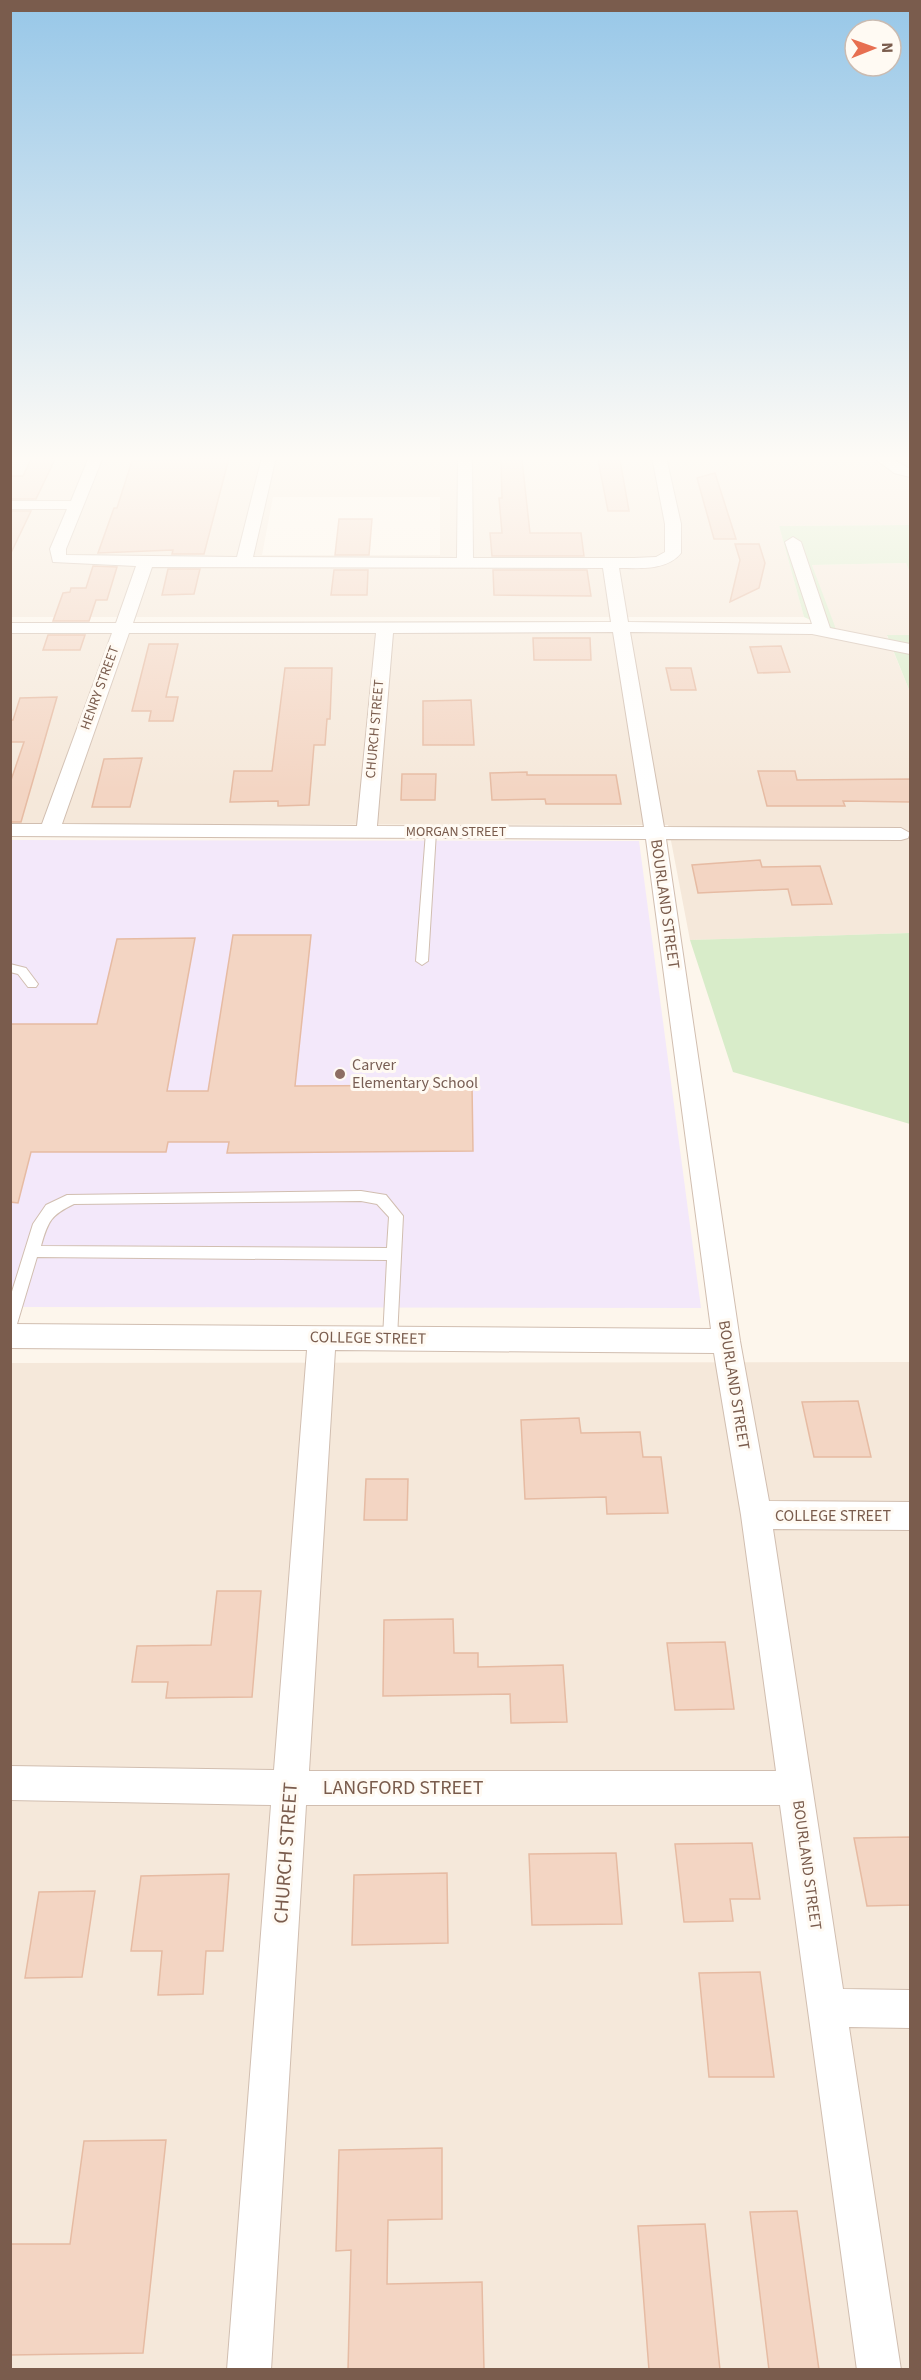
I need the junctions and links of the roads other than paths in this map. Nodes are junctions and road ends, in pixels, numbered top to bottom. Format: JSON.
{"nodes":[{"id":1,"x":143,"y":568,"type":"edge"},
{"id":2,"x":611,"y":568,"type":"edge"},
{"id":3,"x":802,"y":568,"type":"edge"},
{"id":4,"x":385,"y":627,"type":"junction"},
{"id":5,"x":10,"y":628,"type":"edge"},
{"id":6,"x":122,"y":628,"type":"junction"},
{"id":7,"x":621,"y":628,"type":"junction"},
{"id":8,"x":823,"y":631,"type":"junction"},
{"id":9,"x":910,"y":649,"type":"edge"},
{"id":10,"x":10,"y":830,"type":"edge"},
{"id":11,"x":50,"y":830,"type":"junction"},
{"id":12,"x":366,"y":832,"type":"junction"},
{"id":13,"x":431,"y":832,"type":"junction"},
{"id":14,"x":655,"y":833,"type":"junction"},
{"id":15,"x":901,"y":834,"type":"dead end"},
{"id":16,"x":422,"y":961,"type":"dead end"},
{"id":17,"x":10,"y":968,"type":"edge"},
{"id":18,"x":32,"y":984,"type":"dead end"},
{"id":19,"x":31,"y":1251,"type":"junction"},
{"id":20,"x":394,"y":1254,"type":"junction"},
{"id":21,"x":10,"y":1324,"type":"edge"},
{"id":22,"x":10,"y":1336,"type":"edge"},
{"id":23,"x":322,"y":1337,"type":"junction"},
{"id":24,"x":390,"y":1338,"type":"junction"},
{"id":25,"x":726,"y":1341,"type":"junction"},
{"id":26,"x":756,"y":1515,"type":"junction"},
{"id":27,"x":910,"y":1516,"type":"edge"},
{"id":28,"x":10,"y":1782,"type":"edge"},
{"id":29,"x":290,"y":1788,"type":"junction"},
{"id":30,"x":796,"y":1788,"type":"junction"},
{"id":31,"x":828,"y":2008,"type":"junction"},
{"id":32,"x":910,"y":2009,"type":"edge"},
{"id":33,"x":249,"y":2370,"type":"edge"},
{"id":34,"x":879,"y":2370,"type":"edge"}],
"edges":[{"from":1,"to":6,"type":"street","name":"HENRY STREET"},
{"from":2,"to":7,"type":"street","name":"BOURLAND STREET"},
{"from":3,"to":8,"type":"street"},
{"from":4,"to":6,"type":"street"},
{"from":4,"to":7,"type":"street"},
{"from":4,"to":12,"type":"street","name":"CHURCH STREET"},
{"from":5,"to":6,"type":"street"},
{"from":6,"to":11,"type":"street","name":"HENRY STREET"},
{"from":7,"to":8,"type":"street"},
{"from":7,"to":14,"type":"street","name":"BOURLAND STREET"},
{"from":8,"to":9,"type":"street"},
{"from":10,"to":11,"type":"street","name":"MORGAN STREET"},
{"from":11,"to":12,"type":"street","name":"MORGAN STREET"},
{"from":12,"to":13,"type":"street","name":"MORGAN STREET"},
{"from":13,"to":14,"type":"street","name":"MORGAN STREET"},
{"from":13,"to":16,"type":"lane"},
{"from":14,"to":15,"type":"street","name":"MORGAN STREET"},
{"from":14,"to":25,"type":"street","name":"BOURLAND STREET"},
{"from":17,"to":18,"type":"lane"},
{"from":19,"to":20,"type":"lane"},
{"from":19,"to":20,"type":"lane"},
{"from":19,"to":21,"type":"lane"},
{"from":20,"to":24,"type":"lane"},
{"from":22,"to":23,"type":"street","name":"COLLEGE STREET"},
{"from":23,"to":24,"type":"street","name":"COLLEGE STREET"},
{"from":23,"to":29,"type":"street","name":"CHURCH STREET"},
{"from":24,"to":25,"type":"street","name":"COLLEGE STREET"},
{"from":25,"to":26,"type":"street","name":"BOURLAND STREET"},
{"from":26,"to":27,"type":"street","name":"COLLEGE STREET"},
{"from":26,"to":30,"type":"street","name":"BOURLAND STREET"},
{"from":28,"to":29,"type":"street","name":"LANGFORD STREET"},
{"from":29,"to":30,"type":"street","name":"LANGFORD STREET"},
{"from":29,"to":33,"type":"street","name":"CHURCH STREET"},
{"from":30,"to":31,"type":"street","name":"BOURLAND STREET"},
{"from":31,"to":32,"type":"street"},
{"from":31,"to":34,"type":"street","name":"BOURLAND STREET"}]}
